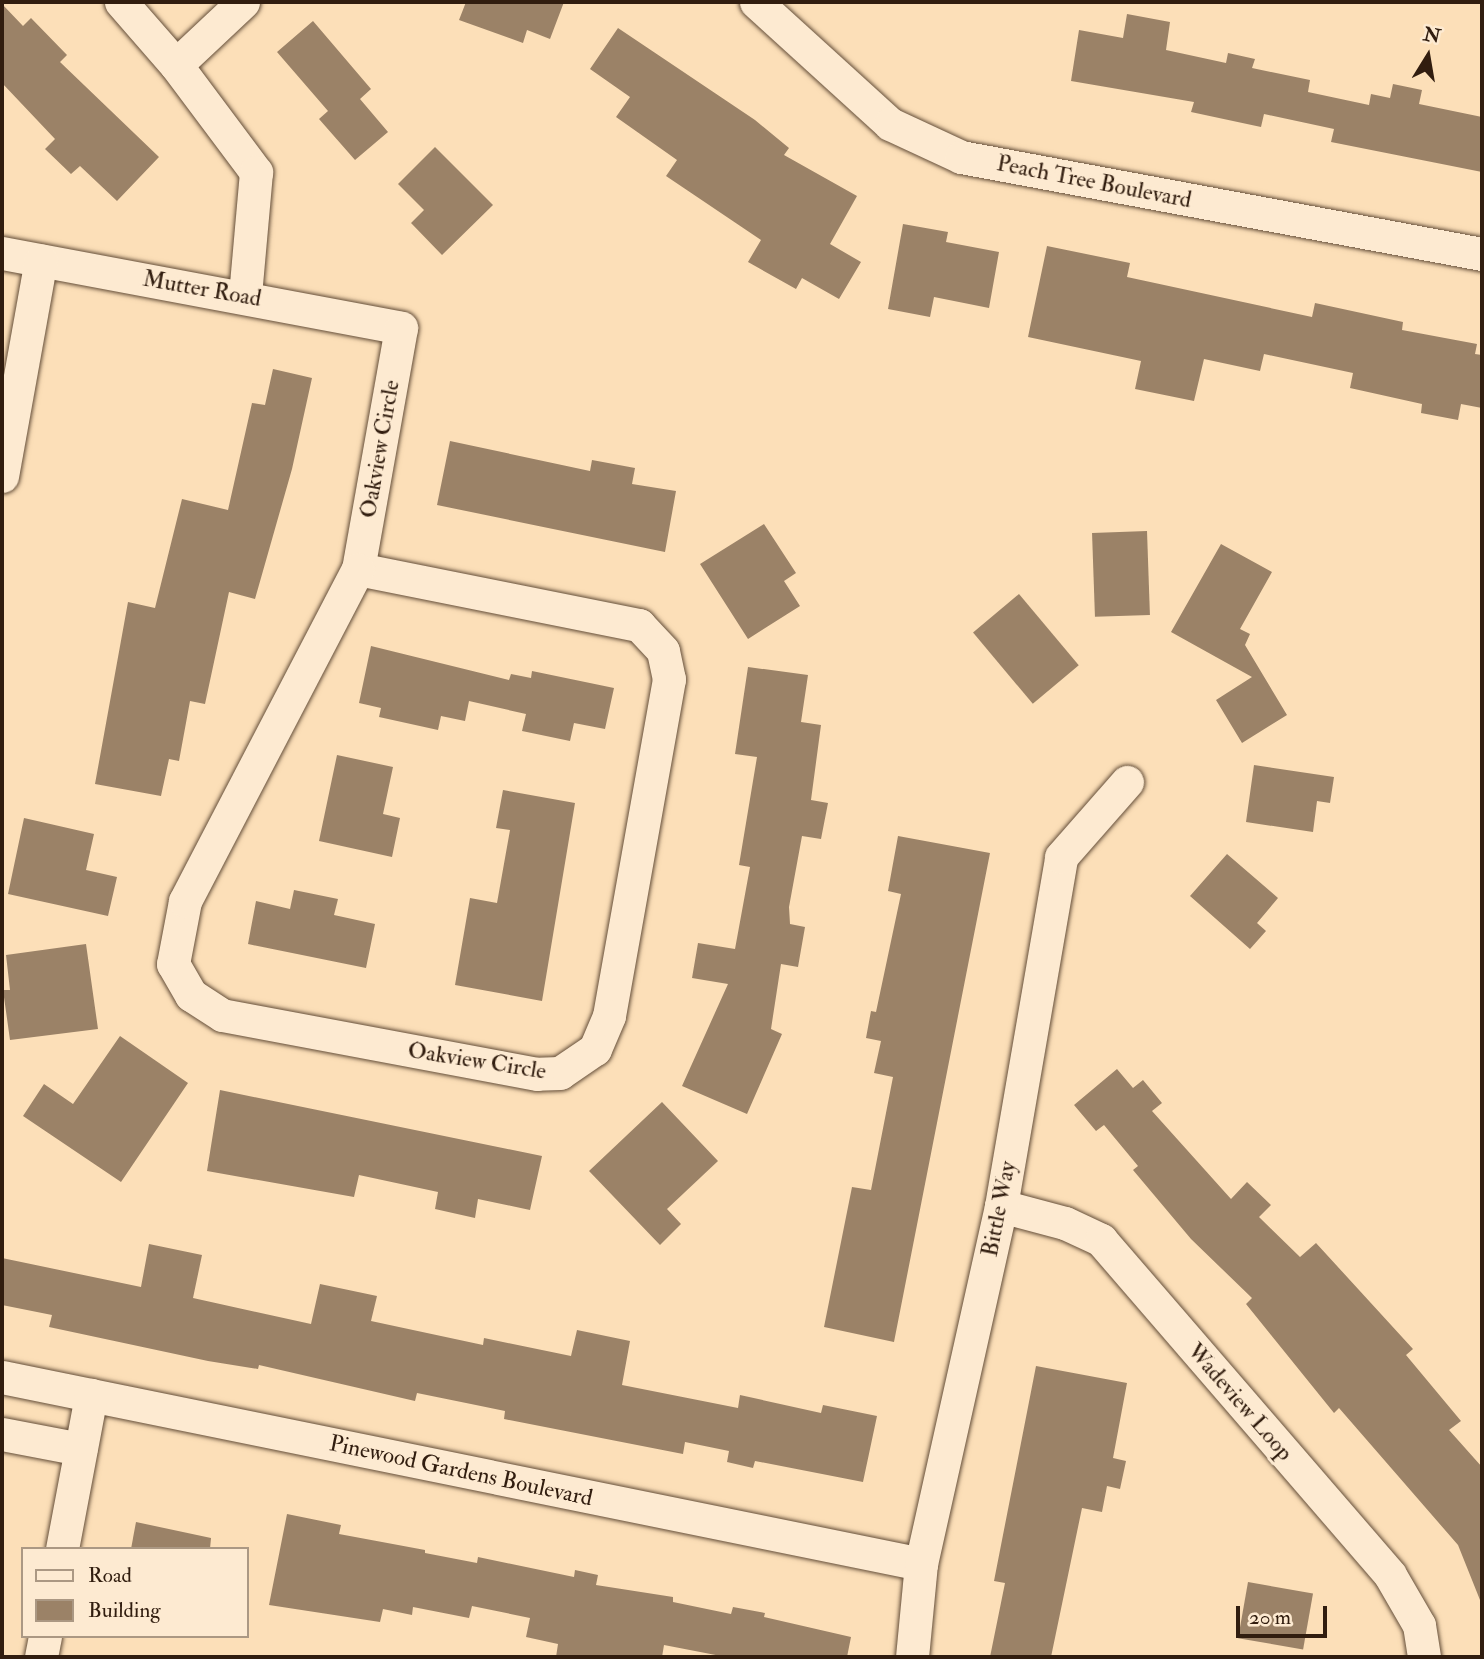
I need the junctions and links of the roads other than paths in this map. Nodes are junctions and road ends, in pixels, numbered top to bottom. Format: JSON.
{"nodes":[{"id":1,"x":121,"y":2,"type":"edge"},
{"id":2,"x":243,"y":2,"type":"edge"},
{"id":3,"x":756,"y":2,"type":"edge"},
{"id":4,"x":176,"y":65,"type":"junction"},
{"id":5,"x":2,"y":253,"type":"edge"},
{"id":6,"x":1482,"y":254,"type":"edge"},
{"id":7,"x":41,"y":260,"type":"junction"},
{"id":8,"x":244,"y":296,"type":"junction"},
{"id":9,"x":401,"y":328,"type":"joint"},
{"id":10,"x":2,"y":476,"type":"edge"},
{"id":11,"x":358,"y":569,"type":"junction"},
{"id":12,"x":1127,"y":782,"type":"dead end"},
{"id":13,"x":1001,"y":1206,"type":"junction"},
{"id":14,"x":2,"y":1377,"type":"edge"},
{"id":15,"x":91,"y":1395,"type":"junction"},
{"id":16,"x":2,"y":1434,"type":"edge"},
{"id":17,"x":81,"y":1449,"type":"junction"},
{"id":18,"x":62,"y":1547,"type":"edge"},
{"id":19,"x":921,"y":1564,"type":"junction"},
{"id":20,"x":45,"y":1638,"type":"edge"},
{"id":21,"x":41,"y":1657,"type":"edge"},
{"id":22,"x":912,"y":1657,"type":"edge"},
{"id":23,"x":1424,"y":1657,"type":"edge"}],
"edges":[{"from":1,"to":4,"type":"street"},
{"from":2,"to":4,"type":"street"},
{"from":3,"to":6,"type":"street","name":"Peach Tree Boulevard"},
{"from":4,"to":8,"type":"street"},
{"from":5,"to":7,"type":"street","name":"Mutter Road"},
{"from":7,"to":8,"type":"street","name":"Mutter Road"},
{"from":7,"to":10,"type":"street"},
{"from":8,"to":9,"type":"street","name":"Mutter Road"},
{"from":9,"to":11,"type":"street","name":"Oakview Circle"},
{"from":11,"to":11,"type":"street","name":"Oakview Circle"},
{"from":12,"to":13,"type":"street","name":"Bittle Way"},
{"from":13,"to":19,"type":"street","name":"Bittle Way"},
{"from":13,"to":23,"type":"street","name":"Wadeview Loop"},
{"from":14,"to":15,"type":"street","name":"Pinewood Gardens Boulevard"},
{"from":15,"to":17,"type":"street"},
{"from":15,"to":19,"type":"street","name":"Pinewood Gardens Boulevard"},
{"from":16,"to":17,"type":"street"},
{"from":17,"to":18,"type":"street"},
{"from":19,"to":22,"type":"street","name":"Bittle Way"},
{"from":20,"to":21,"type":"street"}]}
